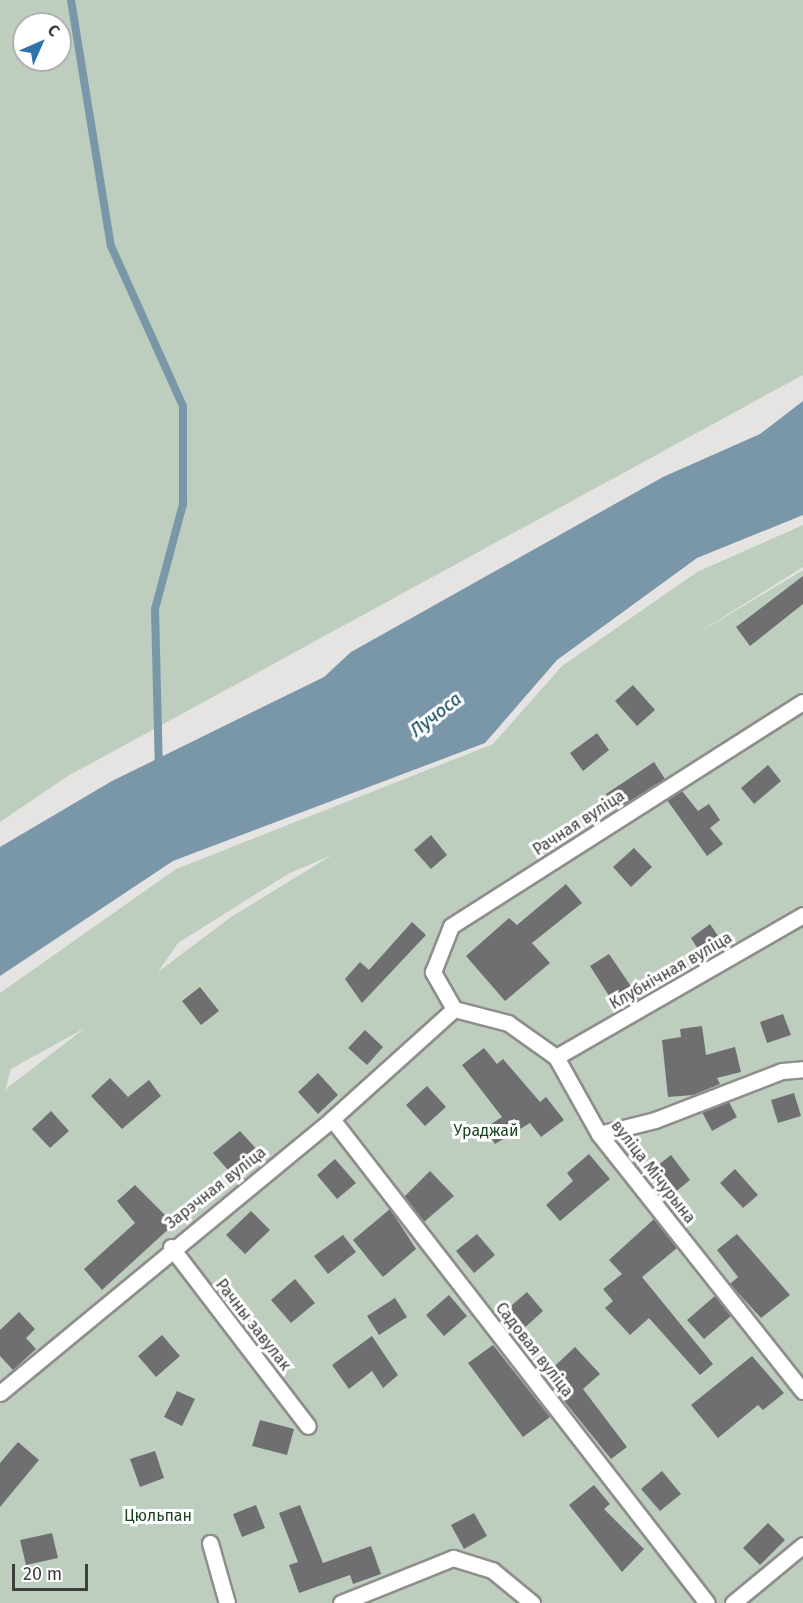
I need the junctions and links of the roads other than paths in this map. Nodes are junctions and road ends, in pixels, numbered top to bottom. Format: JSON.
{"nodes":[{"id":1,"x":803,"y":702,"type":"edge"},
{"id":2,"x":803,"y":915,"type":"edge"},
{"id":3,"x":454,"y":1009,"type":"junction"},
{"id":4,"x":556,"y":1057,"type":"junction"},
{"id":5,"x":803,"y":1069,"type":"edge"},
{"id":6,"x":332,"y":1119,"type":"junction"},
{"id":7,"x":599,"y":1134,"type":"junction"},
{"id":8,"x":171,"y":1247,"type":"junction"},
{"id":9,"x":803,"y":1391,"type":"edge"},
{"id":10,"x":0,"y":1393,"type":"edge"},
{"id":11,"x":308,"y":1426,"type":"dead end"},
{"id":12,"x":210,"y":1543,"type":"dead end"},
{"id":13,"x":803,"y":1545,"type":"edge"},
{"id":14,"x":226,"y":1603,"type":"edge"},
{"id":15,"x":341,"y":1603,"type":"edge"},
{"id":16,"x":532,"y":1603,"type":"edge"},
{"id":17,"x":707,"y":1603,"type":"edge"},
{"id":18,"x":733,"y":1603,"type":"edge"}],
"edges":[{"from":1,"to":3,"type":"lane","name":"Рачная вуліца"},
{"from":2,"to":4,"type":"lane","name":"Клубнічная вуліца"},
{"from":3,"to":4,"type":"lane","name":"вуліца Мічурына"},
{"from":3,"to":6,"type":"lane","name":"Зарэчная вуліца"},
{"from":4,"to":7,"type":"lane","name":"вуліца Мічурына"},
{"from":5,"to":7,"type":"lane"},
{"from":6,"to":8,"type":"lane","name":"Зарэчная вуліца"},
{"from":6,"to":17,"type":"lane","name":"Садовая вуліца"},
{"from":7,"to":9,"type":"lane","name":"вуліца Мічурына"},
{"from":8,"to":10,"type":"lane","name":"Зарэчная вуліца"},
{"from":8,"to":11,"type":"lane","name":"Рачны завулак"},
{"from":12,"to":14,"type":"lane"},
{"from":13,"to":18,"type":"lane"},
{"from":15,"to":16,"type":"lane"}]}
